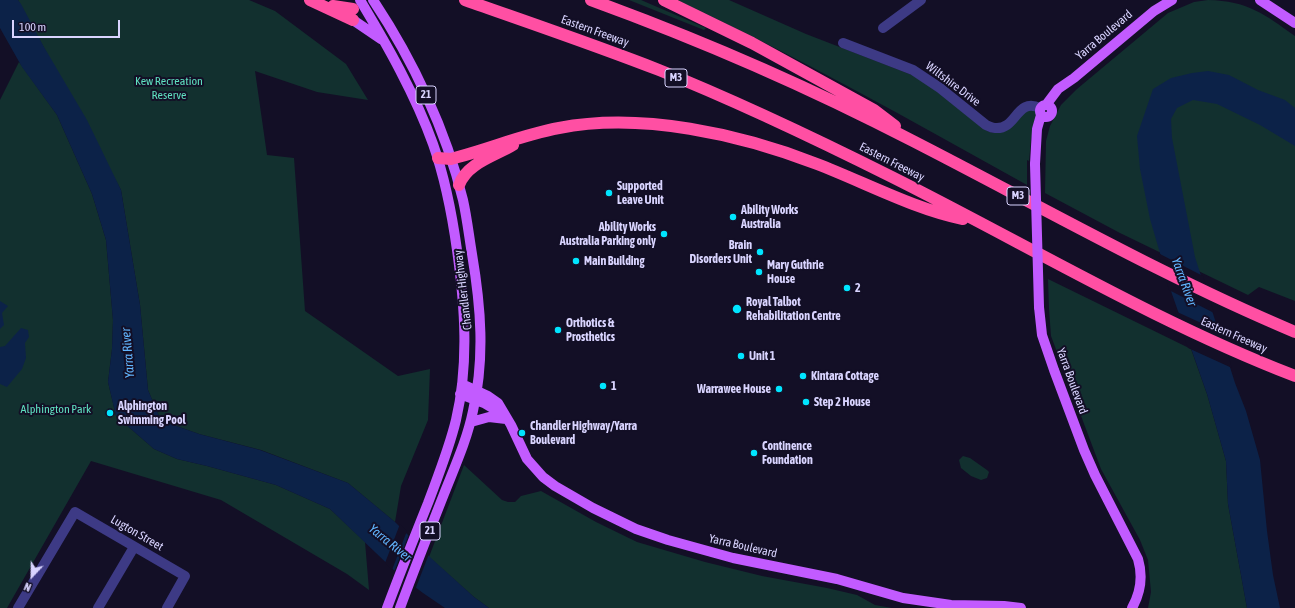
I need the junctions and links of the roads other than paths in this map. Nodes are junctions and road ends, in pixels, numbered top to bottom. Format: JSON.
{"nodes":[{"id":1,"x":465,"y":0,"type":"edge"},
{"id":2,"x":591,"y":0,"type":"edge"},
{"id":3,"x":664,"y":0,"type":"edge"},
{"id":4,"x":921,"y":0,"type":"edge"},
{"id":5,"x":1172,"y":0,"type":"edge"},
{"id":6,"x":1260,"y":0,"type":"edge"},
{"id":7,"x":315,"y":2,"type":"edge"},
{"id":8,"x":362,"y":5,"type":"edge"},
{"id":9,"x":1295,"y":23,"type":"edge"},
{"id":10,"x":883,"y":28,"type":"dead end"},
{"id":11,"x":382,"y":40,"type":"junction"},
{"id":12,"x":843,"y":43,"type":"dead end"},
{"id":13,"x":1045,"y":110,"type":"junction"},
{"id":14,"x":526,"y":137,"type":"junction"},
{"id":15,"x":913,"y":141,"type":"junction"},
{"id":16,"x":438,"y":158,"type":"junction"},
{"id":17,"x":451,"y":159,"type":"junction"},
{"id":18,"x":459,"y":185,"type":"junction"},
{"id":19,"x":976,"y":221,"type":"junction"},
{"id":20,"x":1295,"y":332,"type":"edge"},
{"id":21,"x":1295,"y":376,"type":"edge"},
{"id":22,"x":462,"y":384,"type":"junction"},
{"id":23,"x":460,"y":394,"type":"junction"},
{"id":24,"x":476,"y":395,"type":"junction"},
{"id":25,"x":507,"y":418,"type":"junction"},
{"id":26,"x":471,"y":422,"type":"junction"},
{"id":27,"x":134,"y":547,"type":"junction"},
{"id":28,"x":18,"y":608,"type":"edge"},
{"id":29,"x":98,"y":608,"type":"edge"},
{"id":30,"x":167,"y":608,"type":"edge"},
{"id":31,"x":387,"y":608,"type":"edge"},
{"id":32,"x":400,"y":608,"type":"edge"},
{"id":33,"x":1021,"y":608,"type":"edge"},
{"id":34,"x":1132,"y":608,"type":"edge"}],
"edges":[{"from":1,"to":19,"type":"highway","name":"Eastern Freeway","number":"M3"},
{"from":2,"to":15,"type":"highway","number":"M3"},
{"from":3,"to":15,"type":"highway"},
{"from":4,"to":10,"type":"street"},
{"from":5,"to":13,"type":"main road","name":"Yarra Boulevard"},
{"from":6,"to":9,"type":"main road"},
{"from":7,"to":8,"type":"highway"},
{"from":8,"to":11,"type":"main road"},
{"from":8,"to":11,"type":"main road","name":"Chandler Highway","number":"21"},
{"from":8,"to":17,"type":"main road","name":"Chandler Highway","number":"21"},
{"from":11,"to":16,"type":"main road","name":"Chandler Highway","number":"21"},
{"from":12,"to":13,"type":"street","name":"Wiltshire Drive"},
{"from":13,"to":34,"type":"main road","name":"Yarra Boulevard","bridge":true},
{"from":14,"to":17,"type":"highway"},
{"from":14,"to":18,"type":"highway"},
{"from":14,"to":19,"type":"highway"},
{"from":15,"to":20,"type":"highway","number":"M3"},
{"from":16,"to":17,"type":"highway"},
{"from":16,"to":22,"type":"main road","name":"Chandler Highway","number":"21"},
{"from":17,"to":18,"type":"main road","name":"Chandler Highway","number":"21"},
{"from":18,"to":24,"type":"main road","name":"Chandler Highway","number":"21"},
{"from":19,"to":21,"type":"highway","name":"Eastern Freeway","number":"M3"},
{"from":22,"to":23,"type":"main road","name":"Chandler Highway","number":"21"},
{"from":22,"to":24,"type":"main road","name":"Yarra Boulevard"},
{"from":23,"to":24,"type":"main road","name":"Yarra Boulevard"},
{"from":23,"to":31,"type":"main road","name":"Chandler Highway","number":"21"},
{"from":24,"to":25,"type":"main road","name":"Yarra Boulevard"},
{"from":24,"to":26,"type":"main road","name":"Chandler Highway","number":"21"},
{"from":25,"to":26,"type":"main road"},
{"from":25,"to":33,"type":"main road","name":"Yarra Boulevard"},
{"from":26,"to":32,"type":"main road","name":"Chandler Highway","number":"21"},
{"from":27,"to":28,"type":"street","name":"Lugton Street"},
{"from":27,"to":29,"type":"street"},
{"from":27,"to":30,"type":"street","name":"Lugton Street"}]}
